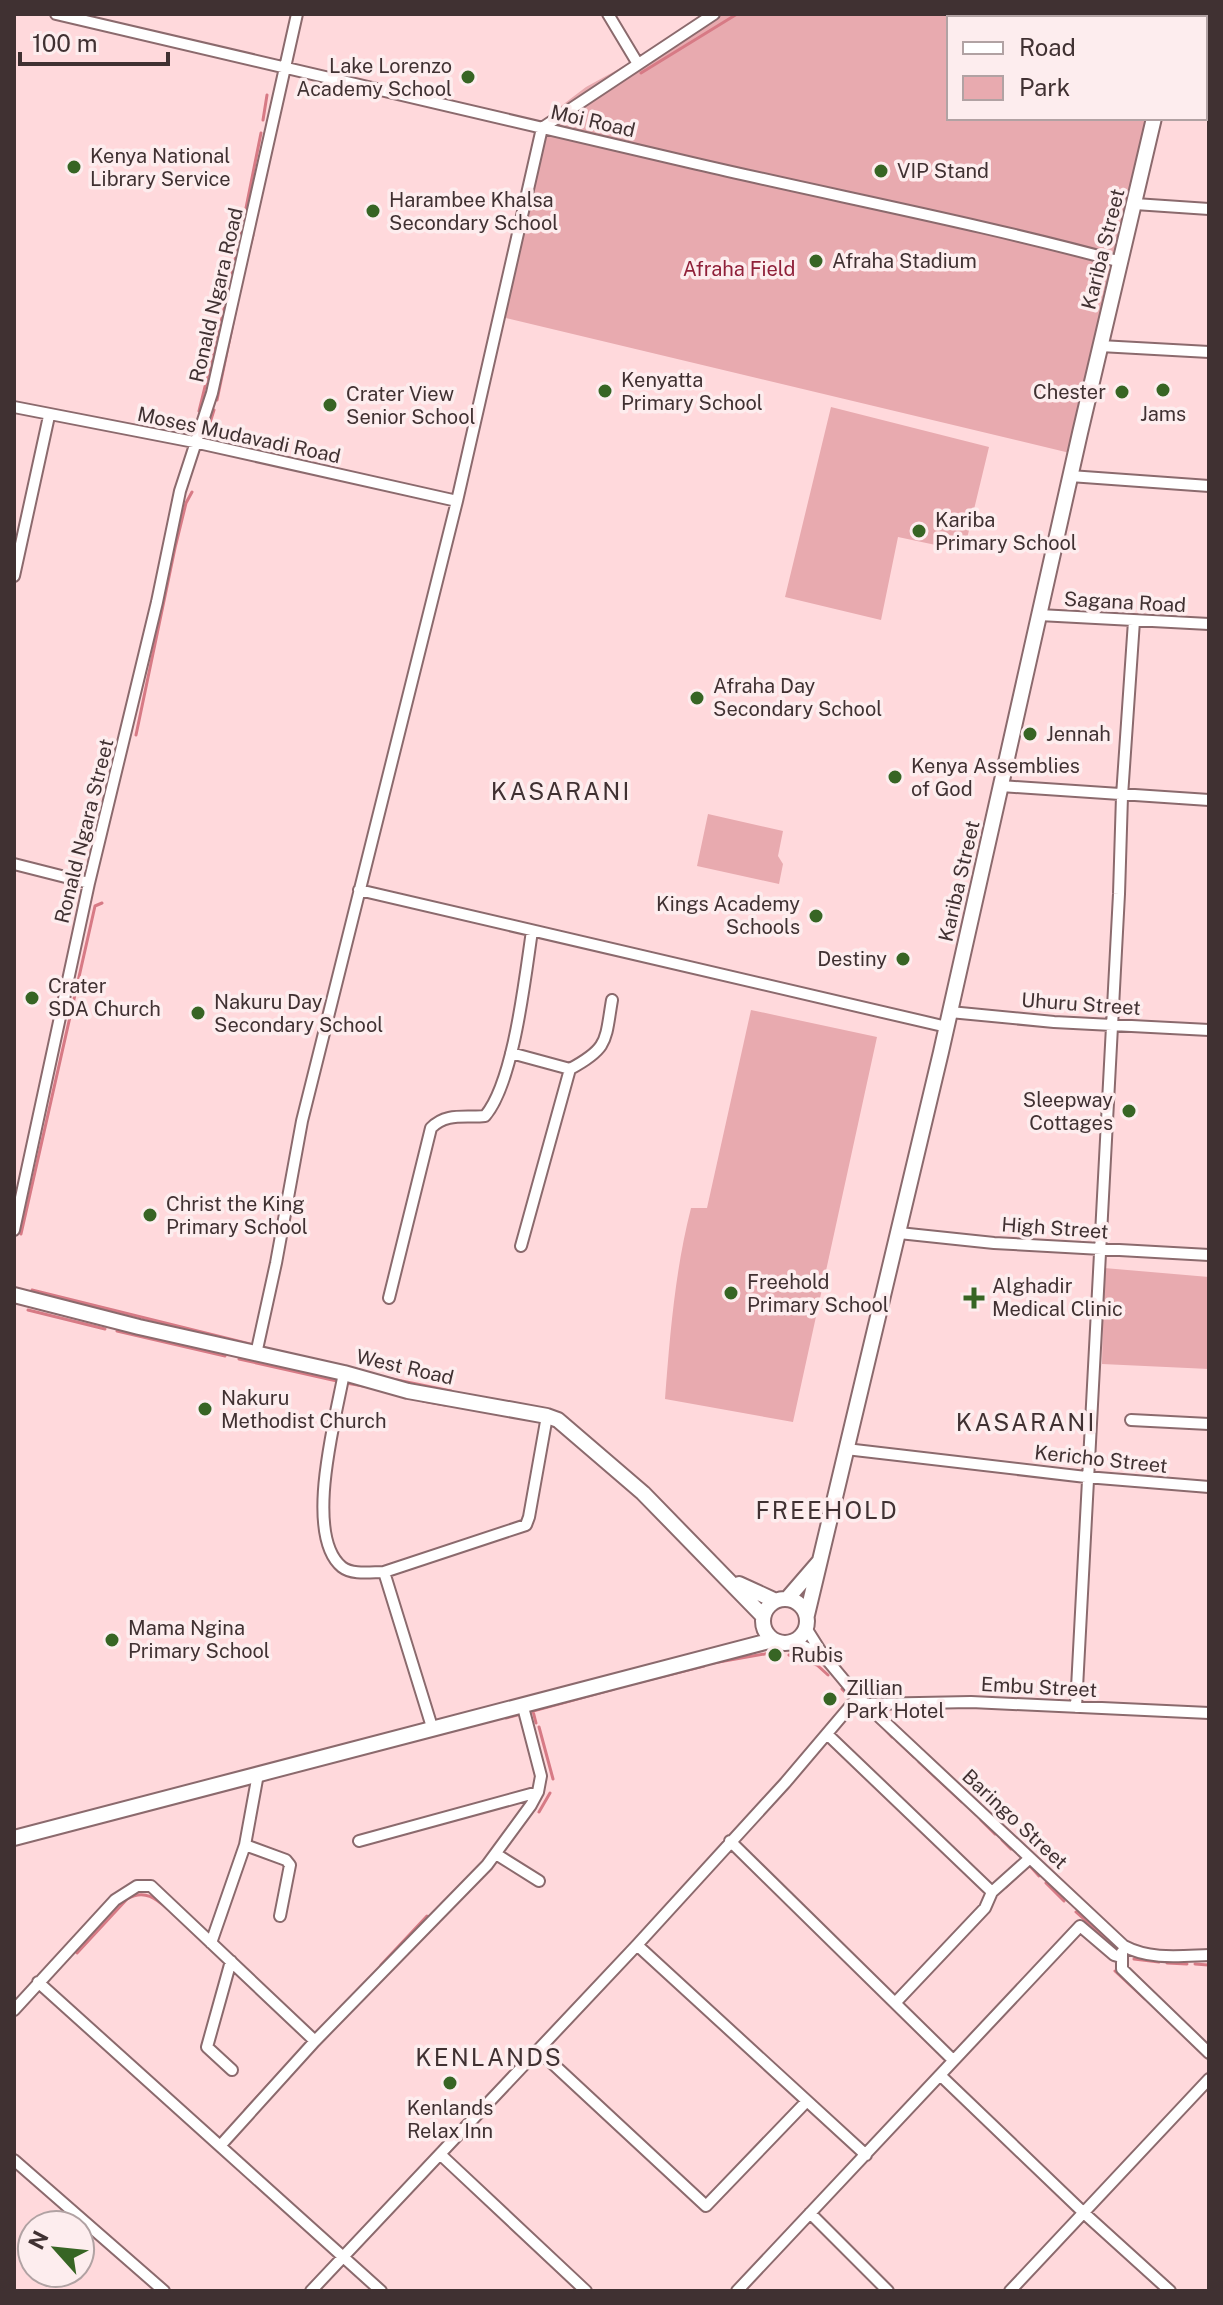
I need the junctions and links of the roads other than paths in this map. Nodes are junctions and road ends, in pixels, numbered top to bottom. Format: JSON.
{"nodes":[{"id":1,"x":56,"y":14,"type":"edge"},
{"id":2,"x":297,"y":14,"type":"edge"},
{"id":3,"x":608,"y":14,"type":"edge"},
{"id":4,"x":714,"y":14,"type":"edge"},
{"id":5,"x":638,"y":64,"type":"junction"},
{"id":6,"x":286,"y":65,"type":"junction"},
{"id":7,"x":1154,"y":120,"type":"edge"},
{"id":8,"x":542,"y":128,"type":"junction"},
{"id":9,"x":1135,"y":204,"type":"junction"},
{"id":10,"x":1209,"y":209,"type":"edge"},
{"id":11,"x":1121,"y":262,"type":"junction"},
{"id":12,"x":1100,"y":346,"type":"junction"},
{"id":13,"x":1209,"y":352,"type":"edge"},
{"id":14,"x":14,"y":407,"type":"edge"},
{"id":15,"x":49,"y":416,"type":"junction"},
{"id":16,"x":194,"y":442,"type":"junction"},
{"id":17,"x":1070,"y":476,"type":"junction"},
{"id":18,"x":1209,"y":486,"type":"edge"},
{"id":19,"x":457,"y":501,"type":"junction"},
{"id":20,"x":14,"y":576,"type":"edge"},
{"id":21,"x":1039,"y":615,"type":"junction"},
{"id":22,"x":1134,"y":621,"type":"junction"},
{"id":23,"x":1209,"y":624,"type":"edge"},
{"id":24,"x":1001,"y":786,"type":"junction"},
{"id":25,"x":1122,"y":796,"type":"junction"},
{"id":26,"x":1209,"y":800,"type":"edge"},
{"id":27,"x":14,"y":864,"type":"edge"},
{"id":28,"x":89,"y":883,"type":"junction"},
{"id":29,"x":359,"y":890,"type":"junction"},
{"id":30,"x":532,"y":931,"type":"junction"},
{"id":31,"x":612,"y":1000,"type":"dead end"},
{"id":32,"x":948,"y":1020,"type":"junction"},
{"id":33,"x":1111,"y":1025,"type":"junction"},
{"id":34,"x":1209,"y":1030,"type":"edge"},
{"id":35,"x":511,"y":1053,"type":"junction"},
{"id":36,"x":570,"y":1069,"type":"junction"},
{"id":37,"x":14,"y":1230,"type":"edge"},
{"id":38,"x":899,"y":1233,"type":"junction"},
{"id":39,"x":521,"y":1246,"type":"dead end"},
{"id":40,"x":1100,"y":1250,"type":"junction"},
{"id":41,"x":1209,"y":1255,"type":"edge"},
{"id":42,"x":14,"y":1295,"type":"edge"},
{"id":43,"x":389,"y":1298,"type":"dead end"},
{"id":44,"x":256,"y":1354,"type":"junction"},
{"id":45,"x":344,"y":1373,"type":"junction"},
{"id":46,"x":547,"y":1416,"type":"junction"},
{"id":47,"x":1131,"y":1420,"type":"dead end"},
{"id":48,"x":1209,"y":1424,"type":"edge"},
{"id":49,"x":846,"y":1449,"type":"junction"},
{"id":50,"x":1086,"y":1477,"type":"junction"},
{"id":51,"x":1209,"y":1487,"type":"edge"},
{"id":52,"x":822,"y":1558,"type":"junction"},
{"id":53,"x":384,"y":1572,"type":"junction"},
{"id":54,"x":731,"y":1581,"type":"junction"},
{"id":55,"x":782,"y":1600,"type":"junction"},
{"id":56,"x":763,"y":1621,"type":"junction"},
{"id":57,"x":806,"y":1621,"type":"junction"},
{"id":58,"x":773,"y":1640,"type":"junction"},
{"id":59,"x":794,"y":1642,"type":"junction"},
{"id":60,"x":737,"y":1649,"type":"junction"},
{"id":61,"x":823,"y":1655,"type":"junction"},
{"id":62,"x":863,"y":1701,"type":"junction"},
{"id":63,"x":523,"y":1707,"type":"junction"},
{"id":64,"x":1076,"y":1707,"type":"junction"},
{"id":65,"x":1209,"y":1713,"type":"edge"},
{"id":66,"x":432,"y":1727,"type":"junction"},
{"id":67,"x":827,"y":1734,"type":"junction"},
{"id":68,"x":258,"y":1774,"type":"junction"},
{"id":69,"x":538,"y":1792,"type":"junction"},
{"id":70,"x":14,"y":1838,"type":"edge"},
{"id":71,"x":359,"y":1841,"type":"dead end"},
{"id":72,"x":730,"y":1841,"type":"junction"},
{"id":73,"x":245,"y":1845,"type":"junction"},
{"id":74,"x":496,"y":1854,"type":"junction"},
{"id":75,"x":1030,"y":1858,"type":"junction"},
{"id":76,"x":539,"y":1881,"type":"dead end"},
{"id":77,"x":992,"y":1892,"type":"junction"},
{"id":78,"x":280,"y":1916,"type":"dead end"},
{"id":79,"x":211,"y":1943,"type":"junction"},
{"id":80,"x":637,"y":1945,"type":"junction"},
{"id":81,"x":1122,"y":1951,"type":"junction"},
{"id":82,"x":1209,"y":1955,"type":"edge"},
{"id":83,"x":231,"y":1961,"type":"junction"},
{"id":84,"x":38,"y":1982,"type":"junction"},
{"id":85,"x":896,"y":2002,"type":"junction"},
{"id":86,"x":14,"y":2010,"type":"edge"},
{"id":87,"x":315,"y":2041,"type":"junction"},
{"id":88,"x":538,"y":2050,"type":"junction"},
{"id":89,"x":1209,"y":2053,"type":"edge"},
{"id":90,"x":953,"y":2060,"type":"junction"},
{"id":91,"x":232,"y":2070,"type":"dead end"},
{"id":92,"x":940,"y":2075,"type":"junction"},
{"id":93,"x":1209,"y":2079,"type":"edge"},
{"id":94,"x":806,"y":2102,"type":"junction"},
{"id":95,"x":220,"y":2146,"type":"junction"},
{"id":96,"x":441,"y":2155,"type":"junction"},
{"id":97,"x":866,"y":2155,"type":"junction"},
{"id":98,"x":14,"y":2160,"type":"edge"},
{"id":99,"x":810,"y":2213,"type":"junction"},
{"id":100,"x":1085,"y":2214,"type":"junction"},
{"id":101,"x":345,"y":2256,"type":"junction"},
{"id":102,"x":164,"y":2291,"type":"edge"},
{"id":103,"x":311,"y":2291,"type":"edge"},
{"id":104,"x":381,"y":2291,"type":"edge"},
{"id":105,"x":586,"y":2291,"type":"edge"},
{"id":106,"x":737,"y":2291,"type":"edge"},
{"id":107,"x":888,"y":2291,"type":"edge"},
{"id":108,"x":1010,"y":2291,"type":"edge"},
{"id":109,"x":1170,"y":2291,"type":"edge"}],
"edges":[{"from":1,"to":6,"type":"street","name":"Moi Road"},
{"from":2,"to":6,"type":"street","name":"Ronald Ngara Road"},
{"from":3,"to":5,"type":"street"},
{"from":4,"to":5,"type":"street"},
{"from":5,"to":8,"type":"street"},
{"from":6,"to":8,"type":"street","name":"Moi Road"},
{"from":6,"to":16,"type":"street","name":"Ronald Ngara Road"},
{"from":7,"to":9,"type":"street","name":"Kariba Street"},
{"from":8,"to":11,"type":"street","name":"Moi Road"},
{"from":8,"to":19,"type":"street"},
{"from":9,"to":10,"type":"street"},
{"from":9,"to":11,"type":"street","name":"Kariba Street"},
{"from":11,"to":12,"type":"street","name":"Kariba Street"},
{"from":12,"to":13,"type":"street"},
{"from":12,"to":17,"type":"street","name":"Kariba Street"},
{"from":14,"to":15,"type":"street","name":"Moses Mudavadi Road"},
{"from":15,"to":16,"type":"street","name":"Moses Mudavadi Road"},
{"from":15,"to":20,"type":"street"},
{"from":16,"to":19,"type":"street","name":"Moses Mudavadi Road"},
{"from":16,"to":28,"type":"street","name":"Ronald Ngara Street"},
{"from":17,"to":18,"type":"street"},
{"from":17,"to":21,"type":"street","name":"Kariba Street"},
{"from":19,"to":29,"type":"street"},
{"from":21,"to":22,"type":"street","name":"Sagana Road"},
{"from":21,"to":24,"type":"street","name":"Kariba Street"},
{"from":22,"to":23,"type":"street","name":"Sagana Road"},
{"from":22,"to":25,"type":"street"},
{"from":24,"to":25,"type":"street"},
{"from":24,"to":32,"type":"street","name":"Kariba Street"},
{"from":25,"to":26,"type":"street"},
{"from":25,"to":33,"type":"street"},
{"from":27,"to":28,"type":"street"},
{"from":28,"to":37,"type":"street","name":"Ronald Ngara Street"},
{"from":29,"to":30,"type":"street","name":"Uhuru Street"},
{"from":29,"to":44,"type":"street"},
{"from":30,"to":32,"type":"street","name":"Uhuru Street"},
{"from":30,"to":35,"type":"street"},
{"from":31,"to":36,"type":"street"},
{"from":32,"to":33,"type":"street","name":"Uhuru Street"},
{"from":32,"to":38,"type":"street","name":"Kariba Street"},
{"from":33,"to":34,"type":"street","name":"Uhuru Street"},
{"from":33,"to":40,"type":"street"},
{"from":35,"to":36,"type":"street"},
{"from":35,"to":43,"type":"street"},
{"from":36,"to":39,"type":"street"},
{"from":38,"to":40,"type":"street","name":"High Street"},
{"from":38,"to":49,"type":"street","name":"Kariba Street"},
{"from":40,"to":41,"type":"street","name":"High Street"},
{"from":40,"to":50,"type":"street"},
{"from":42,"to":44,"type":"street","name":"West Road"},
{"from":44,"to":45,"type":"street","name":"West Road"},
{"from":45,"to":46,"type":"street","name":"West Road"},
{"from":45,"to":53,"type":"street"},
{"from":46,"to":53,"type":"street"},
{"from":46,"to":54,"type":"street","name":"West Road"},
{"from":47,"to":48,"type":"street"},
{"from":49,"to":50,"type":"street","name":"Kericho Street"},
{"from":49,"to":52,"type":"street","name":"Kariba Street"},
{"from":50,"to":51,"type":"street","name":"Kericho Street"},
{"from":50,"to":64,"type":"street"},
{"from":52,"to":55,"type":"street"},
{"from":52,"to":57,"type":"street","name":"Kariba Street"},
{"from":53,"to":66,"type":"street"},
{"from":54,"to":55,"type":"street","name":"West Road"},
{"from":54,"to":56,"type":"street","name":"West Road"},
{"from":55,"to":56,"type":"street"},
{"from":55,"to":57,"type":"street"},
{"from":56,"to":58,"type":"street"},
{"from":56,"to":60,"type":"street"},
{"from":57,"to":59,"type":"street"},
{"from":57,"to":61,"type":"street","name":"Baringo Street"},
{"from":58,"to":59,"type":"street"},
{"from":58,"to":60,"type":"street"},
{"from":59,"to":61,"type":"street","name":"Baringo Street"},
{"from":60,"to":63,"type":"street"},
{"from":61,"to":62,"type":"street","name":"Baringo Street"},
{"from":62,"to":64,"type":"street","name":"Embu Street"},
{"from":62,"to":67,"type":"street"},
{"from":62,"to":75,"type":"street","name":"Baringo Street"},
{"from":63,"to":66,"type":"street"},
{"from":63,"to":69,"type":"street"},
{"from":64,"to":65,"type":"street","name":"Embu Street"},
{"from":66,"to":68,"type":"street"},
{"from":67,"to":72,"type":"street"},
{"from":67,"to":77,"type":"street"},
{"from":68,"to":70,"type":"street"},
{"from":68,"to":73,"type":"street"},
{"from":69,"to":71,"type":"street"},
{"from":69,"to":74,"type":"street"},
{"from":72,"to":80,"type":"street"},
{"from":72,"to":85,"type":"street"},
{"from":73,"to":78,"type":"street"},
{"from":73,"to":79,"type":"street"},
{"from":74,"to":76,"type":"street"},
{"from":74,"to":87,"type":"street"},
{"from":75,"to":77,"type":"street"},
{"from":75,"to":81,"type":"street","name":"Baringo Street"},
{"from":77,"to":85,"type":"street"},
{"from":79,"to":83,"type":"street"},
{"from":79,"to":84,"type":"street"},
{"from":80,"to":88,"type":"street"},
{"from":80,"to":94,"type":"street"},
{"from":81,"to":82,"type":"street","name":"Baringo Street"},
{"from":81,"to":89,"type":"street"},
{"from":81,"to":90,"type":"street"},
{"from":83,"to":87,"type":"street"},
{"from":83,"to":91,"type":"street"},
{"from":84,"to":86,"type":"street"},
{"from":84,"to":95,"type":"street"},
{"from":85,"to":90,"type":"street"},
{"from":87,"to":95,"type":"street"},
{"from":88,"to":94,"type":"street"},
{"from":88,"to":96,"type":"street"},
{"from":90,"to":92,"type":"street"},
{"from":92,"to":97,"type":"street"},
{"from":92,"to":100,"type":"street"},
{"from":93,"to":100,"type":"street"},
{"from":94,"to":97,"type":"street"},
{"from":95,"to":101,"type":"street"},
{"from":96,"to":101,"type":"street"},
{"from":96,"to":105,"type":"street"},
{"from":97,"to":99,"type":"street"},
{"from":98,"to":102,"type":"street"},
{"from":99,"to":106,"type":"street"},
{"from":99,"to":107,"type":"street"},
{"from":100,"to":108,"type":"street"},
{"from":100,"to":109,"type":"street"},
{"from":101,"to":103,"type":"street"},
{"from":101,"to":104,"type":"street"}]}
